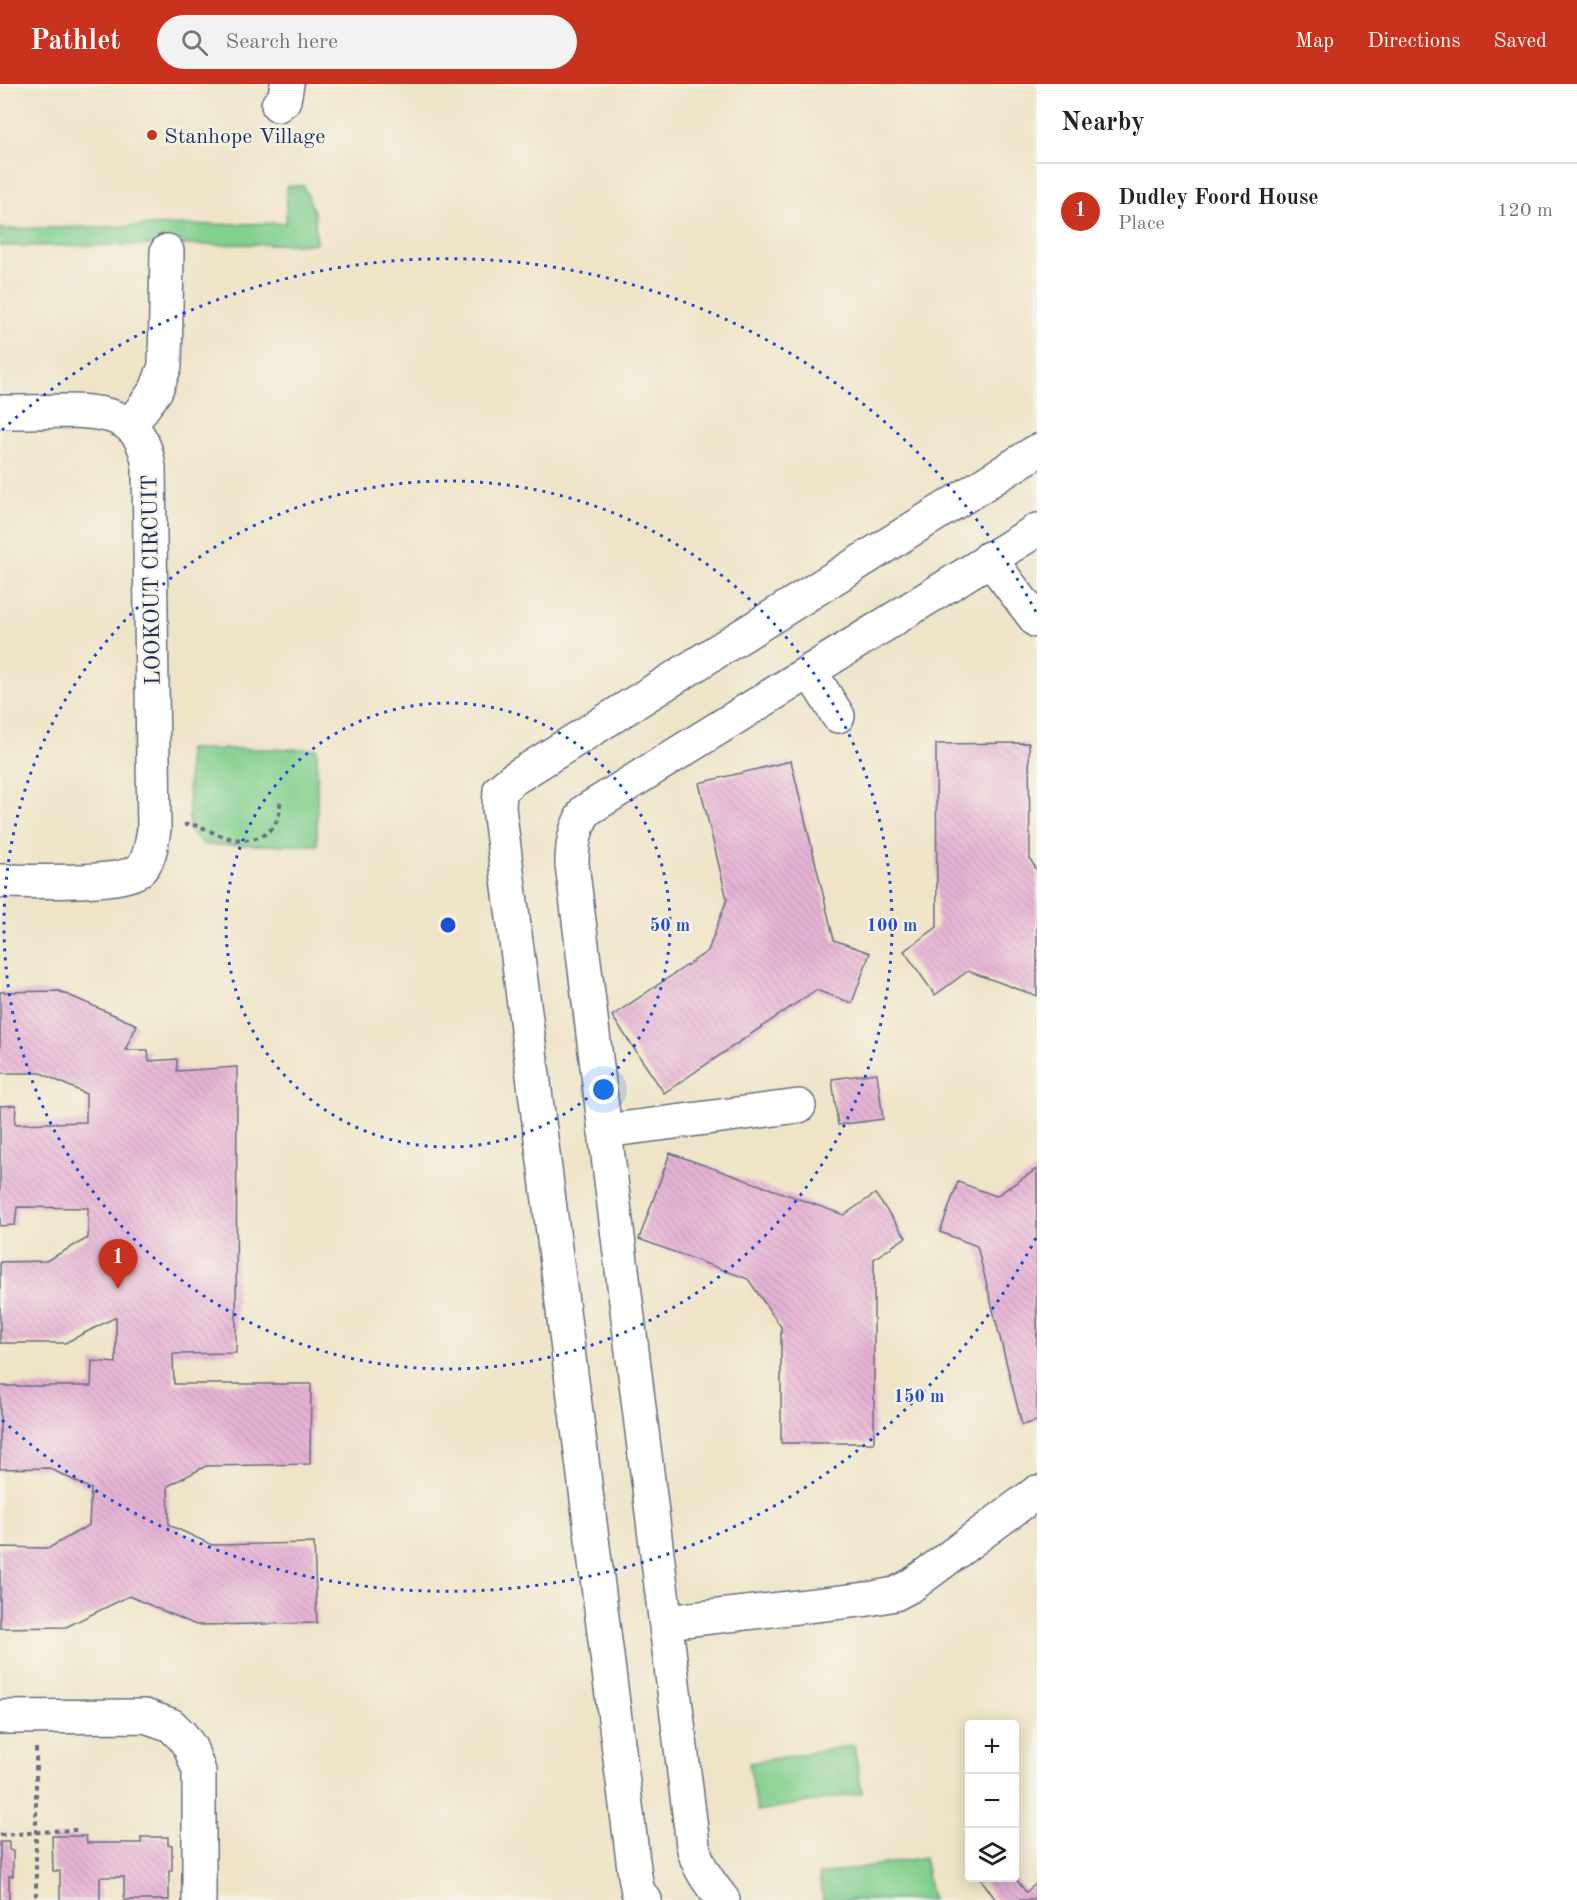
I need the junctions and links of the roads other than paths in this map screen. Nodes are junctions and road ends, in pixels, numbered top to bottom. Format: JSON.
{"nodes":[{"id":1,"x":167,"y":251,"type":"dead end"},
{"id":2,"x":0,"y":412,"type":"edge"},
{"id":3,"x":130,"y":426,"type":"junction"},
{"id":4,"x":1037,"y":451,"type":"edge"},
{"id":5,"x":1037,"y":530,"type":"edge"},
{"id":6,"x":989,"y":558,"type":"junction"},
{"id":7,"x":1037,"y":621,"type":"edge"},
{"id":8,"x":810,"y":671,"type":"junction"},
{"id":9,"x":838,"y":716,"type":"dead end"},
{"id":10,"x":0,"y":881,"type":"edge"},
{"id":11,"x":799,"y":1106,"type":"dead end"},
{"id":12,"x":605,"y":1131,"type":"junction"},
{"id":13,"x":1037,"y":1492,"type":"edge"},
{"id":14,"x":666,"y":1622,"type":"junction"},
{"id":15,"x":0,"y":1717,"type":"edge"},
{"id":16,"x":199,"y":1900,"type":"edge"},
{"id":17,"x":645,"y":1900,"type":"edge"},
{"id":18,"x":723,"y":1900,"type":"edge"}],
"edges":[{"from":1,"to":3,"type":"street"},
{"from":2,"to":3,"type":"street"},
{"from":3,"to":10,"type":"street","name":"LOOKOUT CIRCUIT"},
{"from":4,"to":17,"type":"street"},
{"from":5,"to":6,"type":"street"},
{"from":6,"to":7,"type":"street"},
{"from":6,"to":8,"type":"street"},
{"from":8,"to":9,"type":"street"},
{"from":8,"to":12,"type":"street"},
{"from":11,"to":12,"type":"street"},
{"from":12,"to":14,"type":"street"},
{"from":13,"to":14,"type":"street"},
{"from":14,"to":18,"type":"street"},
{"from":15,"to":16,"type":"street"}]}
